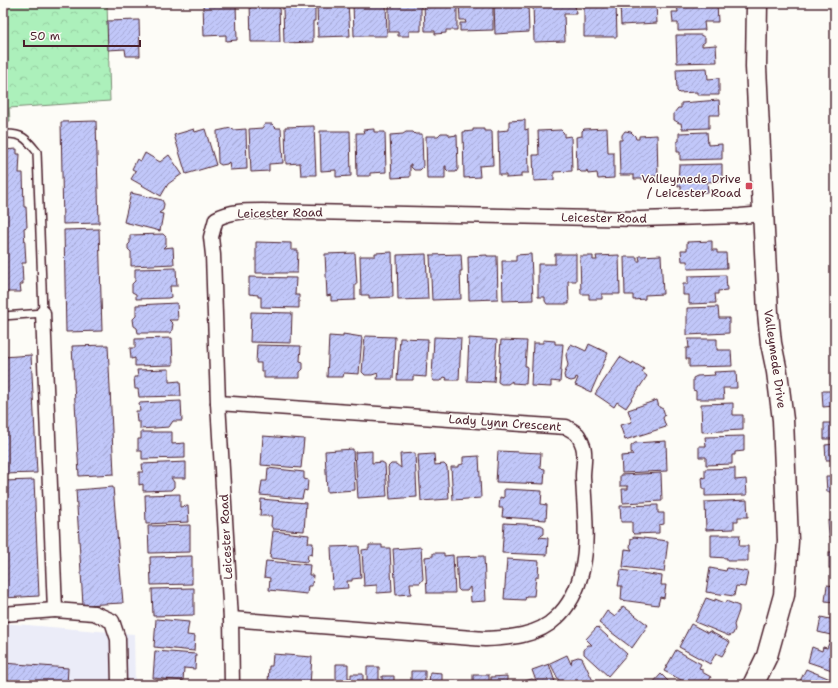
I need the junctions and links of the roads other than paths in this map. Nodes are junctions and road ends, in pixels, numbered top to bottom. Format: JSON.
{"nodes":[{"id":1,"x":757,"y":3,"type":"edge"},
{"id":2,"x":3,"y":134,"type":"edge"},
{"id":3,"x":764,"y":214,"type":"junction"},
{"id":4,"x":43,"y":313,"type":"junction"},
{"id":5,"x":3,"y":316,"type":"edge"},
{"id":6,"x":218,"y":403,"type":"junction"},
{"id":7,"x":55,"y":610,"type":"junction"},
{"id":8,"x":3,"y":614,"type":"edge"},
{"id":9,"x":231,"y":619,"type":"junction"},
{"id":10,"x":119,"y":685,"type":"edge"},
{"id":11,"x":232,"y":685,"type":"edge"},
{"id":12,"x":753,"y":685,"type":"edge"}],
"edges":[{"from":1,"to":3,"type":"street","name":"Valleymede Drive"},
{"from":2,"to":4,"type":"lane"},
{"from":3,"to":6,"type":"street","name":"Leicester Road"},
{"from":3,"to":12,"type":"street","name":"Valleymede Drive"},
{"from":4,"to":5,"type":"lane"},
{"from":4,"to":7,"type":"street"},
{"from":6,"to":9,"type":"street","name":"Leicester Road"},
{"from":6,"to":9,"type":"street","name":"Lady Lynn Crescent"},
{"from":7,"to":8,"type":"street"},
{"from":7,"to":10,"type":"street"},
{"from":9,"to":11,"type":"street","name":"Leicester Road"}]}
